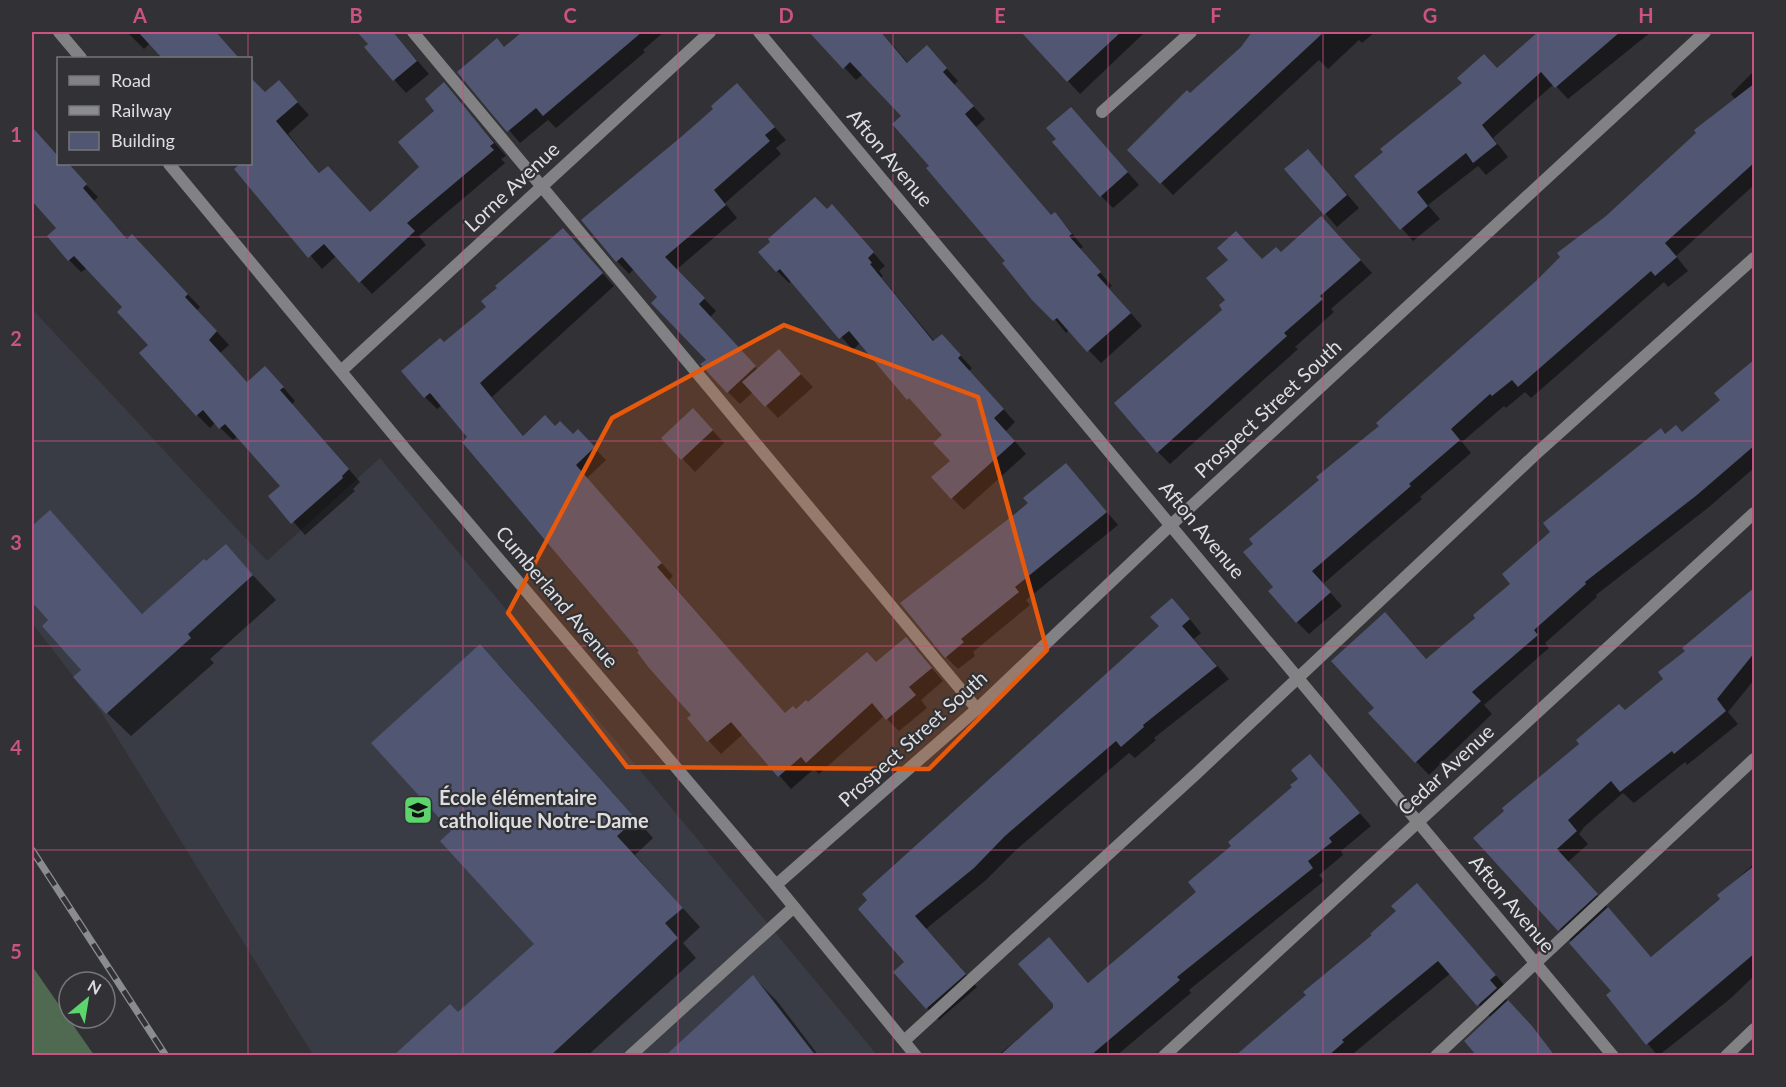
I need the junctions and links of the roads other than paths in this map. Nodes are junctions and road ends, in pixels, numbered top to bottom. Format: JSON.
{"nodes":[{"id":1,"x":59,"y":32,"type":"edge"},
{"id":2,"x":413,"y":32,"type":"edge"},
{"id":3,"x":710,"y":32,"type":"edge"},
{"id":4,"x":759,"y":32,"type":"edge"},
{"id":5,"x":1191,"y":32,"type":"edge"},
{"id":6,"x":1706,"y":32,"type":"edge"},
{"id":7,"x":80,"y":57,"type":"edge"},
{"id":8,"x":1102,"y":112,"type":"dead end"},
{"id":9,"x":170,"y":165,"type":"edge"},
{"id":10,"x":541,"y":187,"type":"junction"},
{"id":11,"x":1755,"y":258,"type":"edge"},
{"id":12,"x":341,"y":371,"type":"junction"},
{"id":13,"x":1755,"y":513,"type":"edge"},
{"id":14,"x":1172,"y":524,"type":"junction"},
{"id":15,"x":1298,"y":677,"type":"junction"},
{"id":16,"x":977,"y":709,"type":"junction"},
{"id":17,"x":1755,"y":759,"type":"edge"},
{"id":18,"x":1418,"y":823,"type":"junction"},
{"id":19,"x":776,"y":885,"type":"junction"},
{"id":20,"x":794,"y":907,"type":"junction"},
{"id":21,"x":1535,"y":962,"type":"junction"},
{"id":22,"x":1755,"y":1029,"type":"edge"},
{"id":23,"x":904,"y":1041,"type":"junction"},
{"id":24,"x":630,"y":1056,"type":"edge"},
{"id":25,"x":916,"y":1056,"type":"edge"},
{"id":26,"x":1164,"y":1056,"type":"edge"},
{"id":27,"x":1436,"y":1056,"type":"edge"},
{"id":28,"x":1613,"y":1056,"type":"edge"},
{"id":29,"x":1726,"y":1056,"type":"edge"}],
"edges":[{"from":1,"to":7,"type":"street"},
{"from":2,"to":10,"type":"street"},
{"from":3,"to":10,"type":"street","name":"Lorne Avenue"},
{"from":4,"to":14,"type":"street","name":"Afton Avenue"},
{"from":5,"to":8,"type":"street"},
{"from":6,"to":14,"type":"street","name":"Prospect Street South"},
{"from":9,"to":12,"type":"street","name":"Cumberland Avenue"},
{"from":10,"to":12,"type":"street","name":"Lorne Avenue"},
{"from":10,"to":16,"type":"street"},
{"from":11,"to":15,"type":"street"},
{"from":12,"to":19,"type":"street","name":"Cumberland Avenue"},
{"from":13,"to":18,"type":"street","name":"Cedar Avenue"},
{"from":14,"to":15,"type":"street","name":"Afton Avenue"},
{"from":14,"to":16,"type":"street","name":"Prospect Street South"},
{"from":15,"to":18,"type":"street","name":"Afton Avenue"},
{"from":15,"to":23,"type":"street"},
{"from":16,"to":19,"type":"street","name":"Prospect Street South"},
{"from":17,"to":21,"type":"street"},
{"from":18,"to":21,"type":"street","name":"Afton Avenue"},
{"from":18,"to":26,"type":"street","name":"Cedar Avenue"},
{"from":19,"to":20,"type":"street","name":"Cumberland Avenue"},
{"from":20,"to":23,"type":"street","name":"Cumberland Avenue"},
{"from":20,"to":24,"type":"street"},
{"from":21,"to":27,"type":"street"},
{"from":21,"to":28,"type":"street","name":"Afton Avenue"},
{"from":22,"to":29,"type":"street"},
{"from":23,"to":25,"type":"street","name":"Cumberland Avenue"}]}
